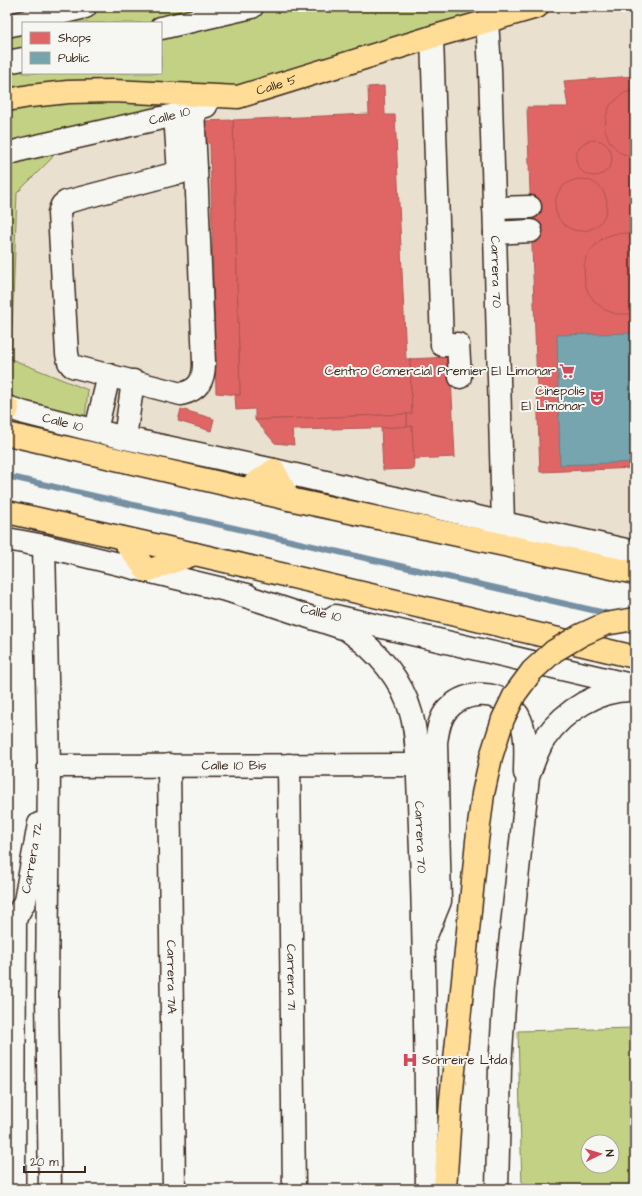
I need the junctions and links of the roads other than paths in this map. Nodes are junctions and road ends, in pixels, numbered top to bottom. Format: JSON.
{"nodes":[{"id":1,"x":85,"y":7,"type":"edge"},
{"id":2,"x":252,"y":7,"type":"edge"},
{"id":3,"x":537,"y":7,"type":"edge"},
{"id":4,"x":488,"y":20,"type":"junction"},
{"id":5,"x":22,"y":22,"type":"edge"},
{"id":6,"x":23,"y":22,"type":"edge"},
{"id":7,"x":7,"y":26,"type":"edge"},
{"id":8,"x":162,"y":28,"type":"edge"},
{"id":9,"x":432,"y":37,"type":"junction"},
{"id":10,"x":22,"y":59,"type":"edge"},
{"id":11,"x":7,"y":62,"type":"edge"},
{"id":12,"x":238,"y":97,"type":"junction"},
{"id":13,"x":7,"y":100,"type":"edge"},
{"id":14,"x":184,"y":113,"type":"junction"},
{"id":15,"x":7,"y":154,"type":"edge"},
{"id":16,"x":188,"y":171,"type":"junction"},
{"id":17,"x":530,"y":207,"type":"dead end"},
{"id":18,"x":494,"y":208,"type":"junction"},
{"id":19,"x":531,"y":231,"type":"dead end"},
{"id":20,"x":495,"y":233,"type":"junction"},
{"id":21,"x":109,"y":375,"type":"junction"},
{"id":22,"x":460,"y":377,"type":"dead end"},
{"id":23,"x":133,"y":381,"type":"junction"},
{"id":24,"x":7,"y":409,"type":"edge"},
{"id":25,"x":96,"y":430,"type":"junction"},
{"id":26,"x":7,"y":434,"type":"edge"},
{"id":27,"x":125,"y":438,"type":"junction"},
{"id":28,"x":274,"y":470,"type":"junction"},
{"id":29,"x":247,"y":489,"type":"junction"},
{"id":30,"x":289,"y":499,"type":"junction"},
{"id":31,"x":7,"y":512,"type":"edge"},
{"id":32,"x":502,"y":523,"type":"junction"},
{"id":33,"x":122,"y":538,"type":"junction"},
{"id":34,"x":7,"y":539,"type":"edge"},
{"id":35,"x":44,"y":546,"type":"junction"},
{"id":36,"x":635,"y":552,"type":"edge"},
{"id":37,"x":195,"y":554,"type":"junction"},
{"id":38,"x":147,"y":571,"type":"junction"},
{"id":39,"x":635,"y":573,"type":"edge"},
{"id":40,"x":233,"y":592,"type":"junction"},
{"id":41,"x":635,"y":619,"type":"edge"},
{"id":42,"x":635,"y":657,"type":"edge"},
{"id":43,"x":635,"y":686,"type":"edge"},
{"id":44,"x":635,"y":690,"type":"edge"},
{"id":45,"x":169,"y":765,"type":"junction"},
{"id":46,"x":289,"y":765,"type":"junction"},
{"id":47,"x":418,"y":765,"type":"junction"},
{"id":48,"x":50,"y":766,"type":"junction"},
{"id":49,"x":526,"y":798,"type":"junction"},
{"id":50,"x":16,"y":900,"type":"edge"},
{"id":51,"x":48,"y":901,"type":"junction"},
{"id":52,"x":424,"y":941,"type":"junction"},
{"id":53,"x":14,"y":1189,"type":"edge"},
{"id":54,"x":50,"y":1189,"type":"edge"},
{"id":55,"x":174,"y":1189,"type":"edge"},
{"id":56,"x":294,"y":1189,"type":"edge"},
{"id":57,"x":427,"y":1189,"type":"edge"},
{"id":58,"x":446,"y":1189,"type":"edge"},
{"id":59,"x":497,"y":1189,"type":"edge"}],
"edges":[{"from":1,"to":6,"type":"street"},
{"from":2,"to":8,"type":"street"},
{"from":3,"to":4,"type":"main road","name":"Calle 5"},
{"from":4,"to":9,"type":"main road","name":"Calle 5"},
{"from":4,"to":18,"type":"street","name":"Carrera 70"},
{"from":5,"to":7,"type":"street"},
{"from":9,"to":12,"type":"main road","name":"Calle 5"},
{"from":9,"to":22,"type":"street"},
{"from":10,"to":11,"type":"street"},
{"from":12,"to":13,"type":"main road","name":"Calle 5"},
{"from":12,"to":14,"type":"street","name":"Calle 10"},
{"from":14,"to":15,"type":"street","name":"Calle 10"},
{"from":14,"to":16,"type":"street"},
{"from":16,"to":21,"type":"street"},
{"from":16,"to":23,"type":"street"},
{"from":17,"to":18,"type":"street"},
{"from":18,"to":20,"type":"street","name":"Carrera 70"},
{"from":19,"to":20,"type":"street"},
{"from":20,"to":32,"type":"street","name":"Carrera 70"},
{"from":21,"to":23,"type":"street"},
{"from":21,"to":25,"type":"street"},
{"from":23,"to":27,"type":"street"},
{"from":24,"to":25,"type":"street","name":"Calle 10"},
{"from":25,"to":27,"type":"street","name":"Calle 10"},
{"from":26,"to":29,"type":"main road","name":"Calle 10"},
{"from":27,"to":28,"type":"street","name":"Calle 10"},
{"from":28,"to":29,"type":"main road"},
{"from":28,"to":30,"type":"main road"},
{"from":28,"to":32,"type":"street","name":"Calle 10"},
{"from":29,"to":30,"type":"main road","name":"Calle 10"},
{"from":30,"to":39,"type":"main road","name":"Calle 10"},
{"from":31,"to":33,"type":"main road"},
{"from":32,"to":36,"type":"street","name":"Calle 10"},
{"from":33,"to":37,"type":"main road"},
{"from":33,"to":38,"type":"main road"},
{"from":34,"to":35,"type":"street","name":"Calle 10"},
{"from":35,"to":38,"type":"street","name":"Calle 10"},
{"from":35,"to":48,"type":"street","name":"Carrera 72"},
{"from":37,"to":38,"type":"main road"},
{"from":37,"to":42,"type":"main road"},
{"from":38,"to":40,"type":"street","name":"Calle 10"},
{"from":40,"to":43,"type":"street","name":"Calle 10"},
{"from":40,"to":47,"type":"street","name":"Carrera 70"},
{"from":41,"to":58,"type":"main road","bridge":true},
{"from":44,"to":49,"type":"street"},
{"from":45,"to":46,"type":"street","name":"Calle 10 Bis"},
{"from":45,"to":48,"type":"street","name":"Calle 10 Bis"},
{"from":45,"to":55,"type":"street","name":"Carrera 71A"},
{"from":46,"to":47,"type":"street","name":"Calle 10 Bis"},
{"from":46,"to":56,"type":"street","name":"Carrera 71"},
{"from":47,"to":52,"type":"street","name":"Carrera 70"},
{"from":48,"to":50,"type":"street","name":"Carrera 72"},
{"from":48,"to":51,"type":"street","name":"Carrera 72"},
{"from":49,"to":52,"type":"street"},
{"from":49,"to":59,"type":"street"},
{"from":50,"to":51,"type":"street"},
{"from":50,"to":53,"type":"street","name":"Carrera 72"},
{"from":51,"to":54,"type":"street","name":"Carrera 72"},
{"from":52,"to":57,"type":"street","name":"Carrera 70"}]}
